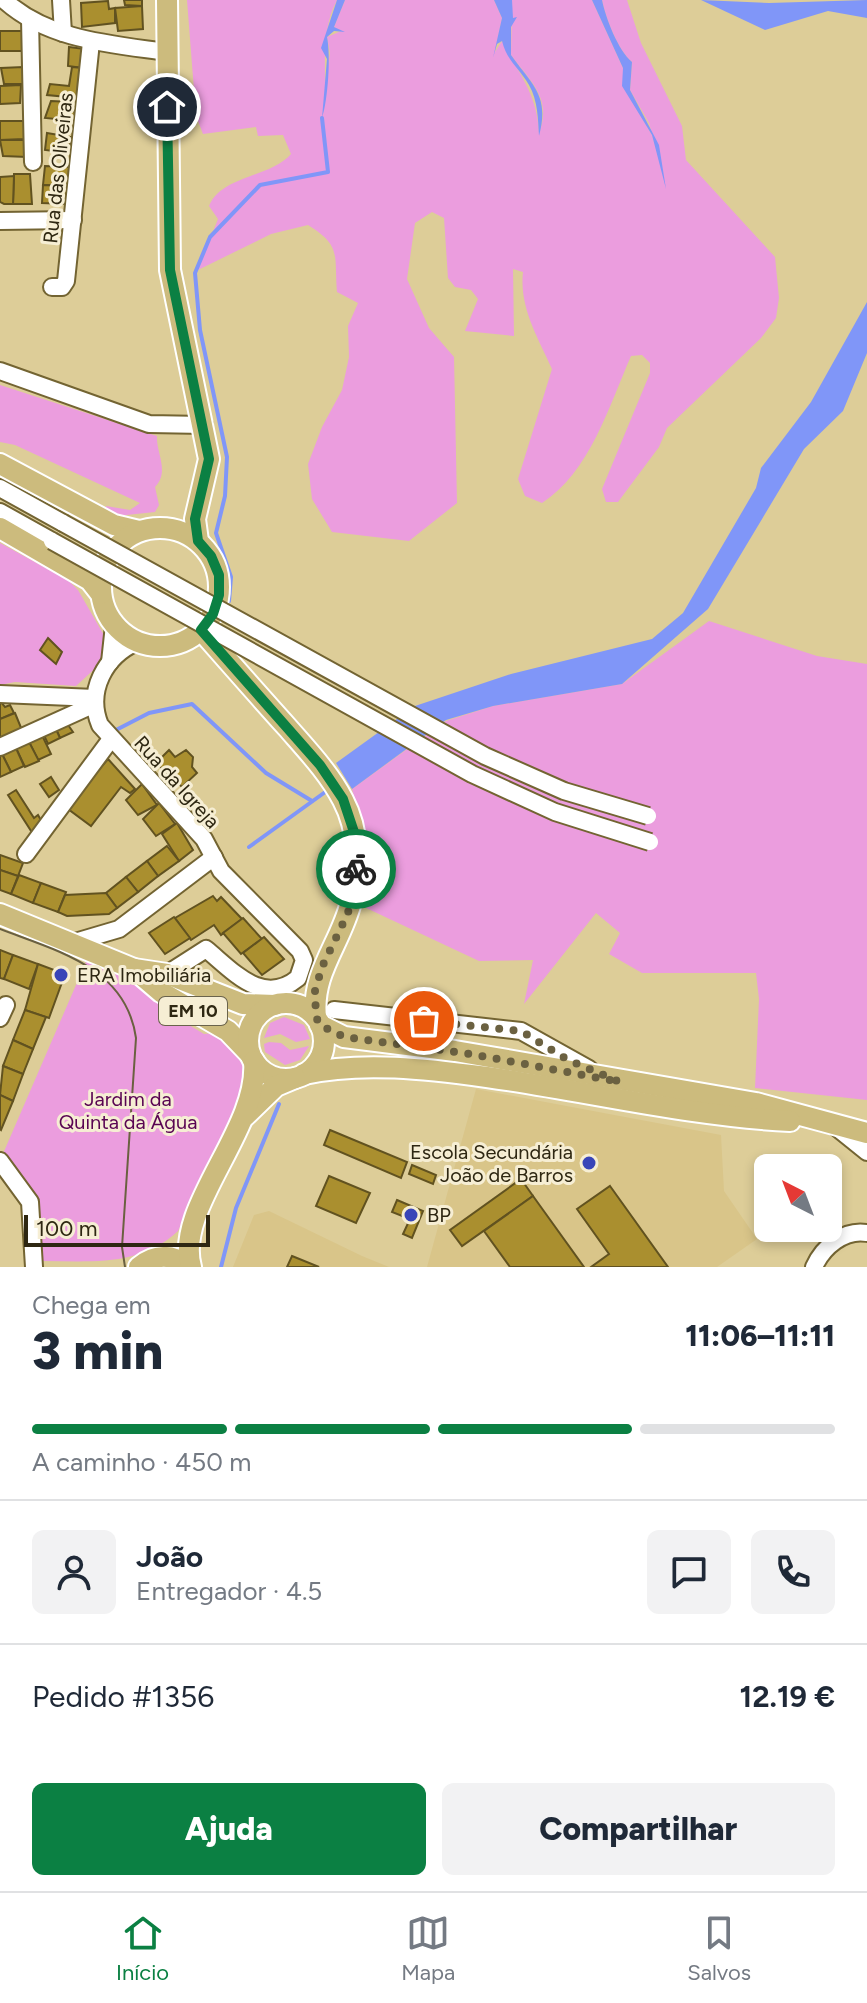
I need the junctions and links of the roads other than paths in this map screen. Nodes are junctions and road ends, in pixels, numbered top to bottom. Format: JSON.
{"nodes":[{"id":1,"x":4,"y":0,"type":"edge"},
{"id":2,"x":61,"y":0,"type":"edge"},
{"id":3,"x":167,"y":0,"type":"edge"},
{"id":4,"x":30,"y":19,"type":"junction"},
{"id":5,"x":63,"y":33,"type":"junction"},
{"id":6,"x":91,"y":42,"type":"junction"},
{"id":7,"x":166,"y":52,"type":"junction"},
{"id":8,"x":33,"y":162,"type":"dead end"},
{"id":9,"x":73,"y":220,"type":"junction"},
{"id":10,"x":0,"y":221,"type":"edge"},
{"id":11,"x":52,"y":287,"type":"dead end"},
{"id":12,"x":0,"y":371,"type":"edge"},
{"id":13,"x":204,"y":425,"type":"junction"},
{"id":14,"x":0,"y":464,"type":"edge"},
{"id":15,"x":0,"y":488,"type":"edge"},
{"id":16,"x":197,"y":506,"type":"junction"},
{"id":17,"x":0,"y":512,"type":"edge"},
{"id":18,"x":0,"y":528,"type":"edge"},
{"id":19,"x":149,"y":529,"type":"junction"},
{"id":20,"x":198,"y":541,"type":"junction"},
{"id":21,"x":101,"y":594,"type":"junction"},
{"id":22,"x":114,"y":625,"type":"junction"},
{"id":23,"x":201,"y":630,"type":"junction"},
{"id":24,"x":137,"y":642,"type":"junction"},
{"id":25,"x":110,"y":662,"type":"junction"},
{"id":26,"x":0,"y":694,"type":"edge"},
{"id":27,"x":95,"y":701,"type":"junction"},
{"id":28,"x":111,"y":739,"type":"junction"},
{"id":29,"x":0,"y":747,"type":"edge"},
{"id":30,"x":648,"y":816,"type":"dead end"},
{"id":31,"x":650,"y":842,"type":"dead end"},
{"id":32,"x":26,"y":854,"type":"dead end"},
{"id":33,"x":214,"y":857,"type":"junction"},
{"id":34,"x":0,"y":914,"type":"edge"},
{"id":35,"x":119,"y":929,"type":"junction"},
{"id":36,"x":75,"y":942,"type":"junction"},
{"id":37,"x":129,"y":966,"type":"junction"},
{"id":38,"x":322,"y":967,"type":"junction"},
{"id":39,"x":167,"y":974,"type":"junction"},
{"id":40,"x":279,"y":1004,"type":"junction"},
{"id":41,"x":323,"y":1018,"type":"junction"},
{"id":42,"x":252,"y":1057,"type":"junction"},
{"id":43,"x":300,"y":1076,"type":"junction"},
{"id":44,"x":620,"y":1082,"type":"junction"},
{"id":45,"x":243,"y":1119,"type":"junction"},
{"id":46,"x":830,"y":1122,"type":"junction"},
{"id":47,"x":867,"y":1133,"type":"edge"},
{"id":48,"x":867,"y":1152,"type":"edge"},
{"id":49,"x":0,"y":1161,"type":"edge"},
{"id":50,"x":867,"y":1216,"type":"edge"},
{"id":51,"x":192,"y":1226,"type":"junction"},
{"id":52,"x":867,"y":1233,"type":"edge"},
{"id":53,"x":843,"y":1237,"type":"junction"},
{"id":54,"x":141,"y":1264,"type":"edge"},
{"id":55,"x":34,"y":1267,"type":"edge"},
{"id":56,"x":189,"y":1267,"type":"edge"},
{"id":57,"x":814,"y":1267,"type":"edge"}],
"edges":[{"from":1,"to":4,"type":"street"},
{"from":2,"to":5,"type":"street"},
{"from":3,"to":7,"type":"main road"},
{"from":4,"to":5,"type":"street"},
{"from":4,"to":8,"type":"street"},
{"from":5,"to":6,"type":"street"},
{"from":6,"to":7,"type":"street"},
{"from":6,"to":9,"type":"street","name":"Rua das Oliveiras"},
{"from":7,"to":13,"type":"main road"},
{"from":9,"to":10,"type":"street"},
{"from":9,"to":11,"type":"street","name":"Rua das Oliveiras"},
{"from":12,"to":13,"type":"street"},
{"from":13,"to":16,"type":"main road"},
{"from":14,"to":19,"type":"main road"},
{"from":15,"to":30,"type":"street","bridge":true},
{"from":16,"to":19,"type":"main road"},
{"from":16,"to":20,"type":"main road"},
{"from":17,"to":31,"type":"street","bridge":true},
{"from":18,"to":21,"type":"main road"},
{"from":19,"to":20,"type":"main road"},
{"from":19,"to":21,"type":"main road"},
{"from":20,"to":23,"type":"main road"},
{"from":21,"to":22,"type":"main road"},
{"from":22,"to":24,"type":"main road"},
{"from":22,"to":25,"type":"street"},
{"from":23,"to":24,"type":"main road"},
{"from":23,"to":38,"type":"main road"},
{"from":24,"to":25,"type":"street"},
{"from":25,"to":27,"type":"street"},
{"from":26,"to":27,"type":"street"},
{"from":27,"to":28,"type":"street","name":"Rua da Igreja"},
{"from":27,"to":29,"type":"street"},
{"from":28,"to":32,"type":"street"},
{"from":28,"to":33,"type":"street","name":"Rua da Igreja"},
{"from":33,"to":35,"type":"street"},
{"from":33,"to":39,"type":"street","name":"Rua da Igreja"},
{"from":34,"to":36,"type":"main road","number":"EM 10"},
{"from":35,"to":36,"type":"street"},
{"from":35,"to":37,"type":"street"},
{"from":36,"to":37,"type":"main road","number":"EM 10"},
{"from":37,"to":39,"type":"main road"},
{"from":37,"to":42,"type":"main road","number":"EM 10"},
{"from":38,"to":40,"type":"main road"},
{"from":38,"to":41,"type":"main road"},
{"from":39,"to":40,"type":"main road","number":"EM 10"},
{"from":40,"to":41,"type":"main road"},
{"from":40,"to":42,"type":"main road"},
{"from":41,"to":43,"type":"main road"},
{"from":41,"to":44,"type":"main road"},
{"from":41,"to":44,"type":"street"},
{"from":42,"to":43,"type":"main road"},
{"from":42,"to":45,"type":"main road"},
{"from":43,"to":45,"type":"main road"},
{"from":43,"to":46,"type":"main road"},
{"from":44,"to":46,"type":"main road"},
{"from":45,"to":51,"type":"main road"},
{"from":46,"to":47,"type":"main road"},
{"from":46,"to":48,"type":"street"},
{"from":49,"to":55,"type":"street"},
{"from":50,"to":53,"type":"street"},
{"from":51,"to":54,"type":"main road"},
{"from":51,"to":56,"type":"main road"},
{"from":52,"to":53,"type":"street"},
{"from":53,"to":57,"type":"street"},
{"from":54,"to":56,"type":"main road"}]}
